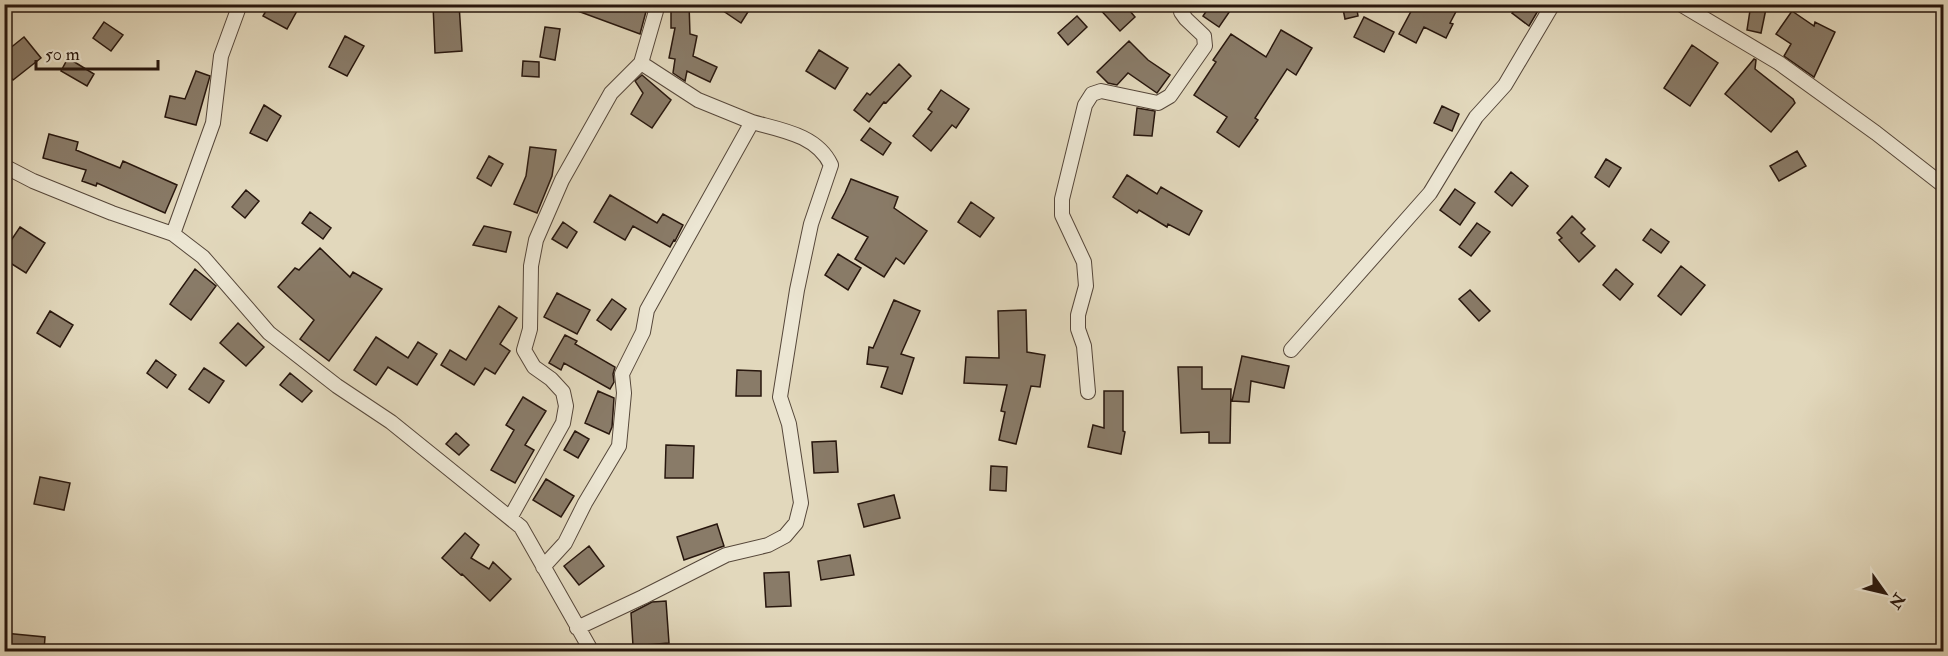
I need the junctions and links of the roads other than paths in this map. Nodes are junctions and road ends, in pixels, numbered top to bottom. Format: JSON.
{"nodes":[{"id":1,"x":240,"y":4,"type":"edge"},
{"id":2,"x":658,"y":4,"type":"edge"},
{"id":3,"x":1184,"y":4,"type":"edge"},
{"id":4,"x":1553,"y":4,"type":"edge"},
{"id":5,"x":1680,"y":4,"type":"edge"},
{"id":6,"x":641,"y":63,"type":"junction"},
{"id":7,"x":752,"y":122,"type":"junction"},
{"id":8,"x":4,"y":166,"type":"edge"},
{"id":9,"x":1944,"y":186,"type":"edge"},
{"id":10,"x":174,"y":234,"type":"junction"},
{"id":11,"x":1292,"y":350,"type":"dead end"},
{"id":12,"x":1088,"y":392,"type":"dead end"},
{"id":13,"x":510,"y":518,"type":"junction"},
{"id":14,"x":543,"y":567,"type":"junction"},
{"id":15,"x":577,"y":628,"type":"junction"},
{"id":16,"x":592,"y":651,"type":"edge"}],
"edges":[{"from":1,"to":10,"type":"street"},
{"from":2,"to":6,"type":"street"},
{"from":3,"to":12,"type":"street"},
{"from":4,"to":11,"type":"street"},
{"from":5,"to":9,"type":"street"},
{"from":6,"to":7,"type":"street"},
{"from":6,"to":13,"type":"street"},
{"from":7,"to":14,"type":"street"},
{"from":7,"to":15,"type":"street"},
{"from":8,"to":10,"type":"street"},
{"from":10,"to":13,"type":"street"},
{"from":13,"to":14,"type":"street"},
{"from":14,"to":15,"type":"street"},
{"from":15,"to":16,"type":"street"}]}
